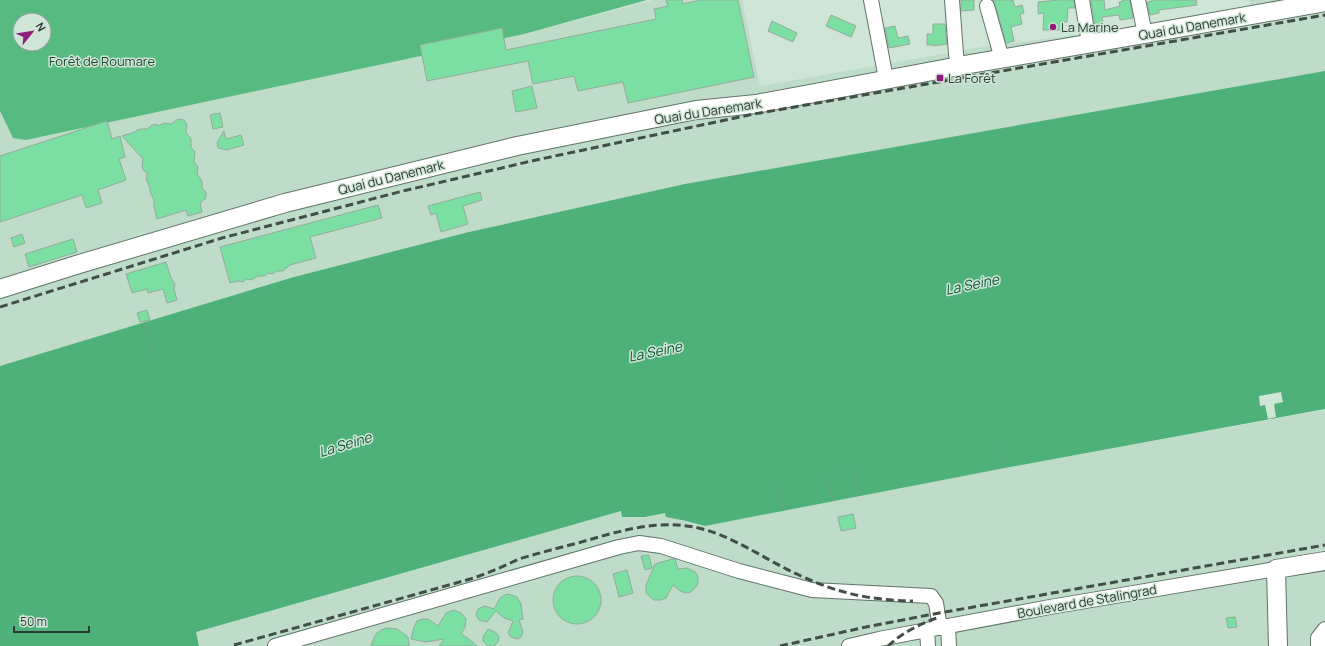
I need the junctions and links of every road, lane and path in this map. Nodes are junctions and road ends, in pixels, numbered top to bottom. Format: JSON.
{"nodes":[{"id":1,"x":871,"y":0,"type":"edge"},
{"id":2,"x":952,"y":0,"type":"edge"},
{"id":3,"x":1082,"y":0,"type":"edge"},
{"id":4,"x":1138,"y":0,"type":"edge"},
{"id":5,"x":1325,"y":2,"type":"edge"},
{"id":6,"x":987,"y":6,"type":"dead end"},
{"id":7,"x":1145,"y":34,"type":"junction"},
{"id":8,"x":1089,"y":43,"type":"junction"},
{"id":9,"x":1002,"y":59,"type":"junction"},
{"id":10,"x":958,"y":67,"type":"junction"},
{"id":11,"x":886,"y":79,"type":"junction"},
{"id":12,"x":0,"y":290,"type":"edge"},
{"id":13,"x":145,"y":322,"type":"dead end"},
{"id":14,"x":154,"y":353,"type":"dead end"},
{"id":15,"x":1001,"y":443,"type":"dead end"},
{"id":16,"x":1005,"y":468,"type":"dead end"},
{"id":17,"x":778,"y":482,"type":"dead end"},
{"id":18,"x":859,"y":496,"type":"dead end"},
{"id":19,"x":833,"y":501,"type":"dead end"},
{"id":20,"x":784,"y":511,"type":"dead end"},
{"id":21,"x":1325,"y":561,"type":"edge"},
{"id":22,"x":1276,"y":569,"type":"junction"},
{"id":23,"x":938,"y":628,"type":"junction"},
{"id":24,"x":1325,"y":629,"type":"edge"},
{"id":25,"x":275,"y":646,"type":"edge"},
{"id":26,"x":849,"y":646,"type":"edge"},
{"id":27,"x":928,"y":646,"type":"edge"},
{"id":28,"x":949,"y":646,"type":"edge"},
{"id":29,"x":1278,"y":646,"type":"edge"},
{"id":30,"x":1318,"y":646,"type":"edge"}],
"edges":[{"from":1,"to":11,"type":"street"},
{"from":2,"to":10,"type":"street"},
{"from":3,"to":8,"type":"street"},
{"from":4,"to":7,"type":"street"},
{"from":5,"to":7,"type":"main road","name":"Quai du Danemark"},
{"from":6,"to":9,"type":"street"},
{"from":7,"to":8,"type":"main road","name":"Quai du Danemark"},
{"from":8,"to":9,"type":"main road","name":"Quai du Danemark"},
{"from":9,"to":10,"type":"main road","name":"Quai du Danemark"},
{"from":10,"to":11,"type":"main road","name":"Quai du Danemark"},
{"from":11,"to":12,"type":"main road","name":"Quai du Danemark"},
{"from":13,"to":14,"type":"path"},
{"from":15,"to":16,"type":"path"},
{"from":17,"to":20,"type":"path"},
{"from":18,"to":19,"type":"path"},
{"from":21,"to":22,"type":"main road","name":"Boulevard de Stalingrad"},
{"from":22,"to":23,"type":"street","name":"Boulevard de Stalingrad"},
{"from":22,"to":29,"type":"main road"},
{"from":23,"to":25,"type":"street"},
{"from":23,"to":26,"type":"street","name":"Boulevard de Stalingrad"},
{"from":23,"to":27,"type":"street"},
{"from":23,"to":28,"type":"street"},
{"from":24,"to":30,"type":"street"}]}
